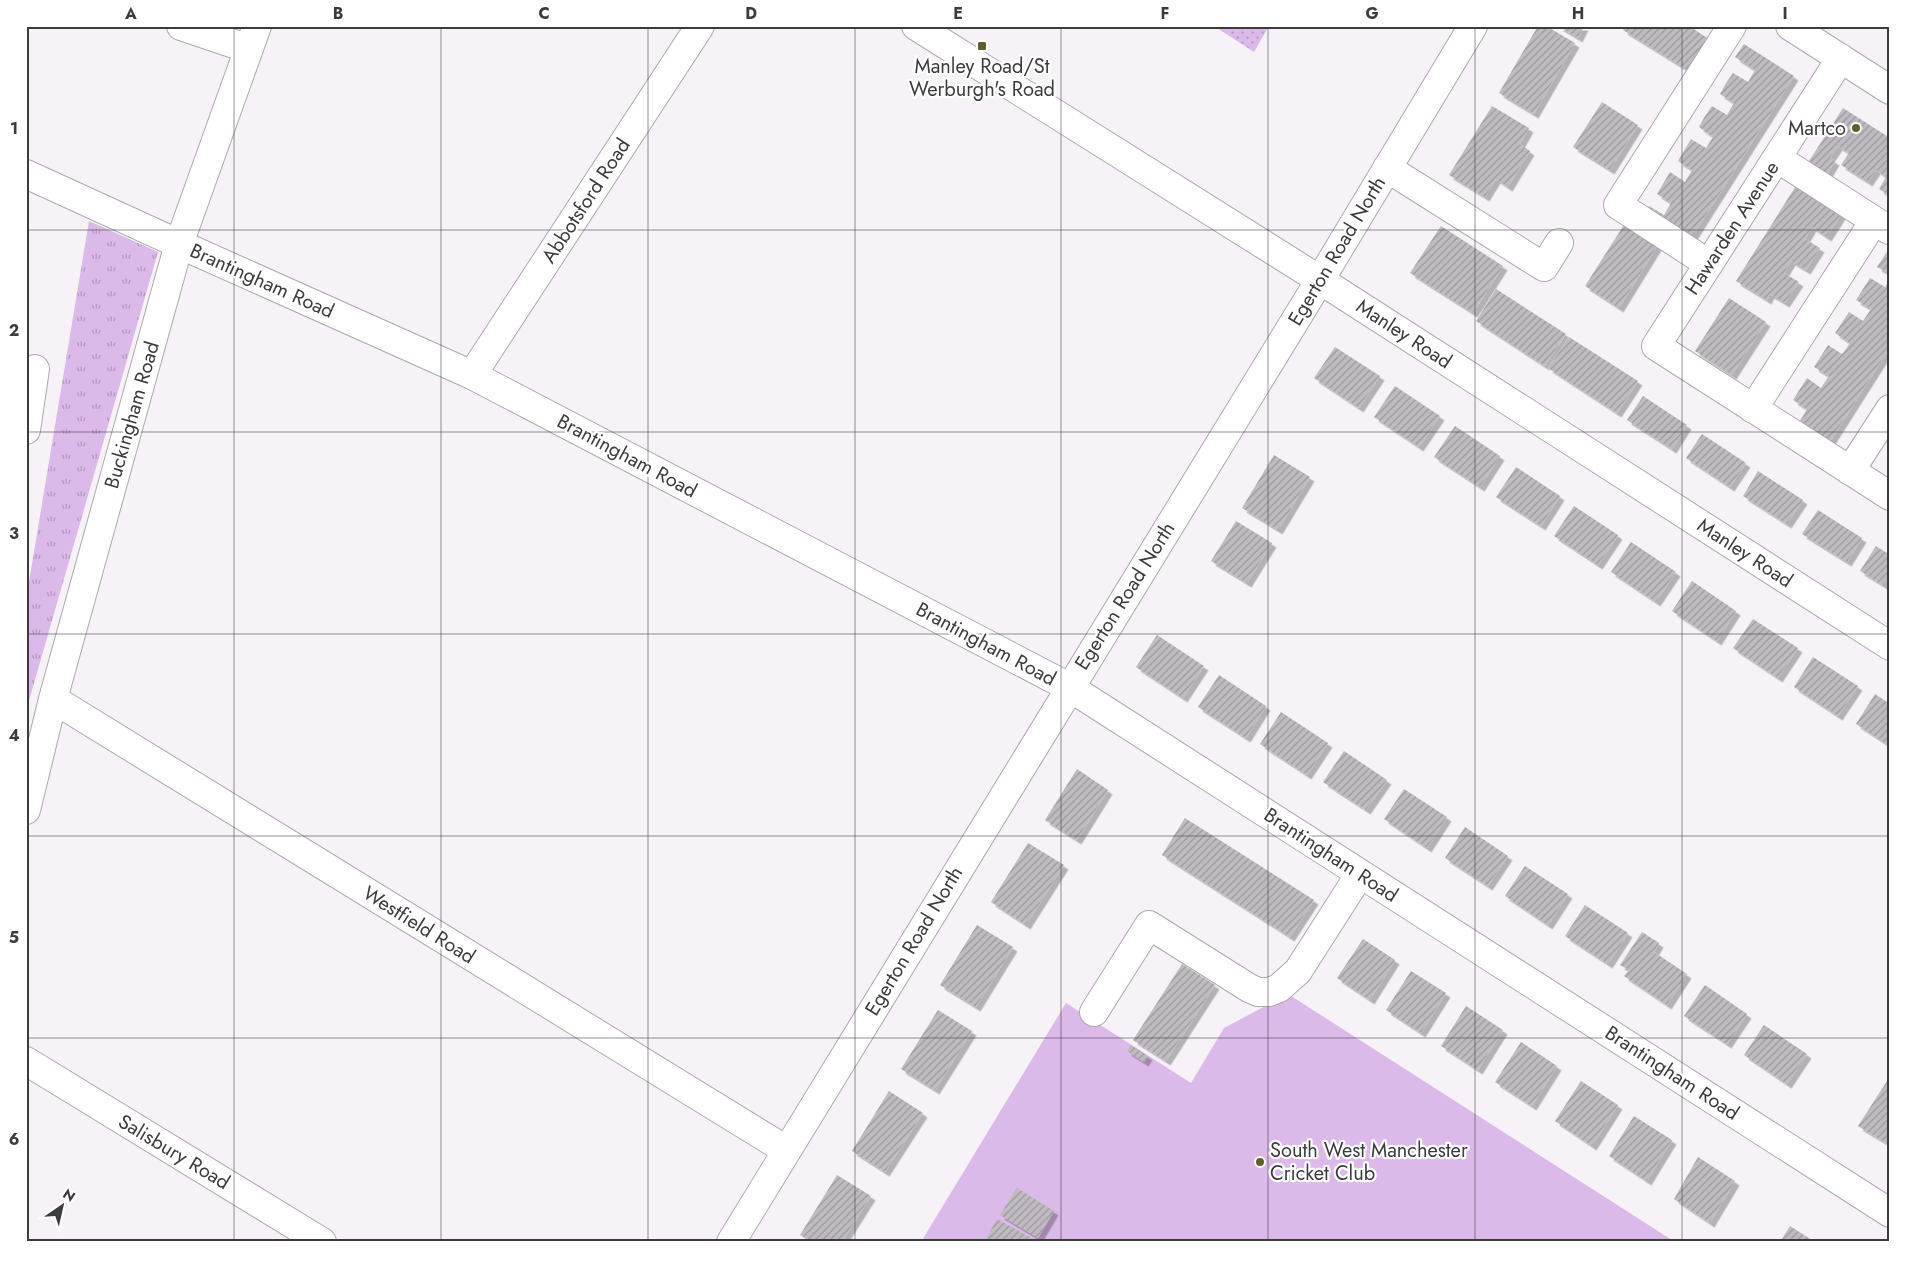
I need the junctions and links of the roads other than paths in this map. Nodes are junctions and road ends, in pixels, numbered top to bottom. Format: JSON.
{"nodes":[{"id":1,"x":181,"y":26,"type":"edge"},
{"id":2,"x":700,"y":26,"type":"edge"},
{"id":3,"x":916,"y":26,"type":"edge"},
{"id":4,"x":1472,"y":26,"type":"edge"},
{"id":5,"x":1732,"y":26,"type":"edge"},
{"id":6,"x":1790,"y":26,"type":"edge"},
{"id":7,"x":253,"y":38,"type":"edge"},
{"id":8,"x":1841,"y":58,"type":"junction"},
{"id":9,"x":1890,"y":90,"type":"edge"},
{"id":10,"x":1777,"y":158,"type":"junction"},
{"id":11,"x":1387,"y":168,"type":"junction"},
{"id":12,"x":26,"y":174,"type":"edge"},
{"id":13,"x":1882,"y":226,"type":"edge"},
{"id":14,"x":1559,"y":243,"type":"dead end"},
{"id":15,"x":179,"y":244,"type":"junction"},
{"id":16,"x":1709,"y":264,"type":"junction"},
{"id":17,"x":1320,"y":280,"type":"junction"},
{"id":18,"x":35,"y":369,"type":"dead end"},
{"id":19,"x":472,"y":375,"type":"junction"},
{"id":20,"x":1753,"y":409,"type":"junction"},
{"id":21,"x":1890,"y":409,"type":"edge"},
{"id":22,"x":26,"y":430,"type":"edge"},
{"id":23,"x":1850,"y":470,"type":"junction"},
{"id":24,"x":1890,"y":496,"type":"edge"},
{"id":25,"x":1890,"y":646,"type":"edge"},
{"id":26,"x":1069,"y":687,"type":"junction"},
{"id":27,"x":53,"y":699,"type":"junction"},
{"id":28,"x":26,"y":810,"type":"edge"},
{"id":29,"x":1360,"y":874,"type":"junction"},
{"id":30,"x":1094,"y":1012,"type":"dead end"},
{"id":31,"x":26,"y":1061,"type":"edge"},
{"id":32,"x":786,"y":1150,"type":"junction"},
{"id":33,"x":1890,"y":1213,"type":"edge"},
{"id":34,"x":322,"y":1242,"type":"edge"},
{"id":35,"x":731,"y":1242,"type":"edge"}],
"edges":[{"from":1,"to":7,"type":"street"},
{"from":2,"to":19,"type":"street","name":"Abbotsford Road"},
{"from":3,"to":17,"type":"street","name":"Manley Road"},
{"from":4,"to":11,"type":"street","name":"Egerton Road North"},
{"from":5,"to":16,"type":"street"},
{"from":6,"to":8,"type":"street"},
{"from":7,"to":15,"type":"street","name":"Buckingham Road"},
{"from":8,"to":9,"type":"street"},
{"from":8,"to":10,"type":"street","name":"Hawarden Avenue"},
{"from":10,"to":13,"type":"street"},
{"from":10,"to":16,"type":"street","name":"Hawarden Avenue"},
{"from":11,"to":14,"type":"street"},
{"from":11,"to":17,"type":"street","name":"Egerton Road North"},
{"from":12,"to":15,"type":"street","name":"Brantingham Road"},
{"from":13,"to":20,"type":"street"},
{"from":15,"to":19,"type":"street","name":"Brantingham Road"},
{"from":15,"to":27,"type":"street","name":"Buckingham Road"},
{"from":16,"to":20,"type":"street","name":"Hawarden Avenue"},
{"from":17,"to":25,"type":"street","name":"Manley Road"},
{"from":17,"to":26,"type":"street","name":"Egerton Road North"},
{"from":18,"to":22,"type":"street"},
{"from":19,"to":26,"type":"street","name":"Brantingham Road"},
{"from":20,"to":23,"type":"street"},
{"from":21,"to":23,"type":"street"},
{"from":23,"to":24,"type":"street"},
{"from":26,"to":29,"type":"street","name":"Brantingham Road"},
{"from":26,"to":32,"type":"street","name":"Egerton Road North"},
{"from":27,"to":28,"type":"street","name":"Buckingham Road"},
{"from":27,"to":32,"type":"street","name":"Westfield Road"},
{"from":29,"to":30,"type":"street"},
{"from":29,"to":33,"type":"street","name":"Brantingham Road"},
{"from":31,"to":34,"type":"street","name":"Salisbury Road"},
{"from":32,"to":35,"type":"street","name":"Egerton Road North"}]}
